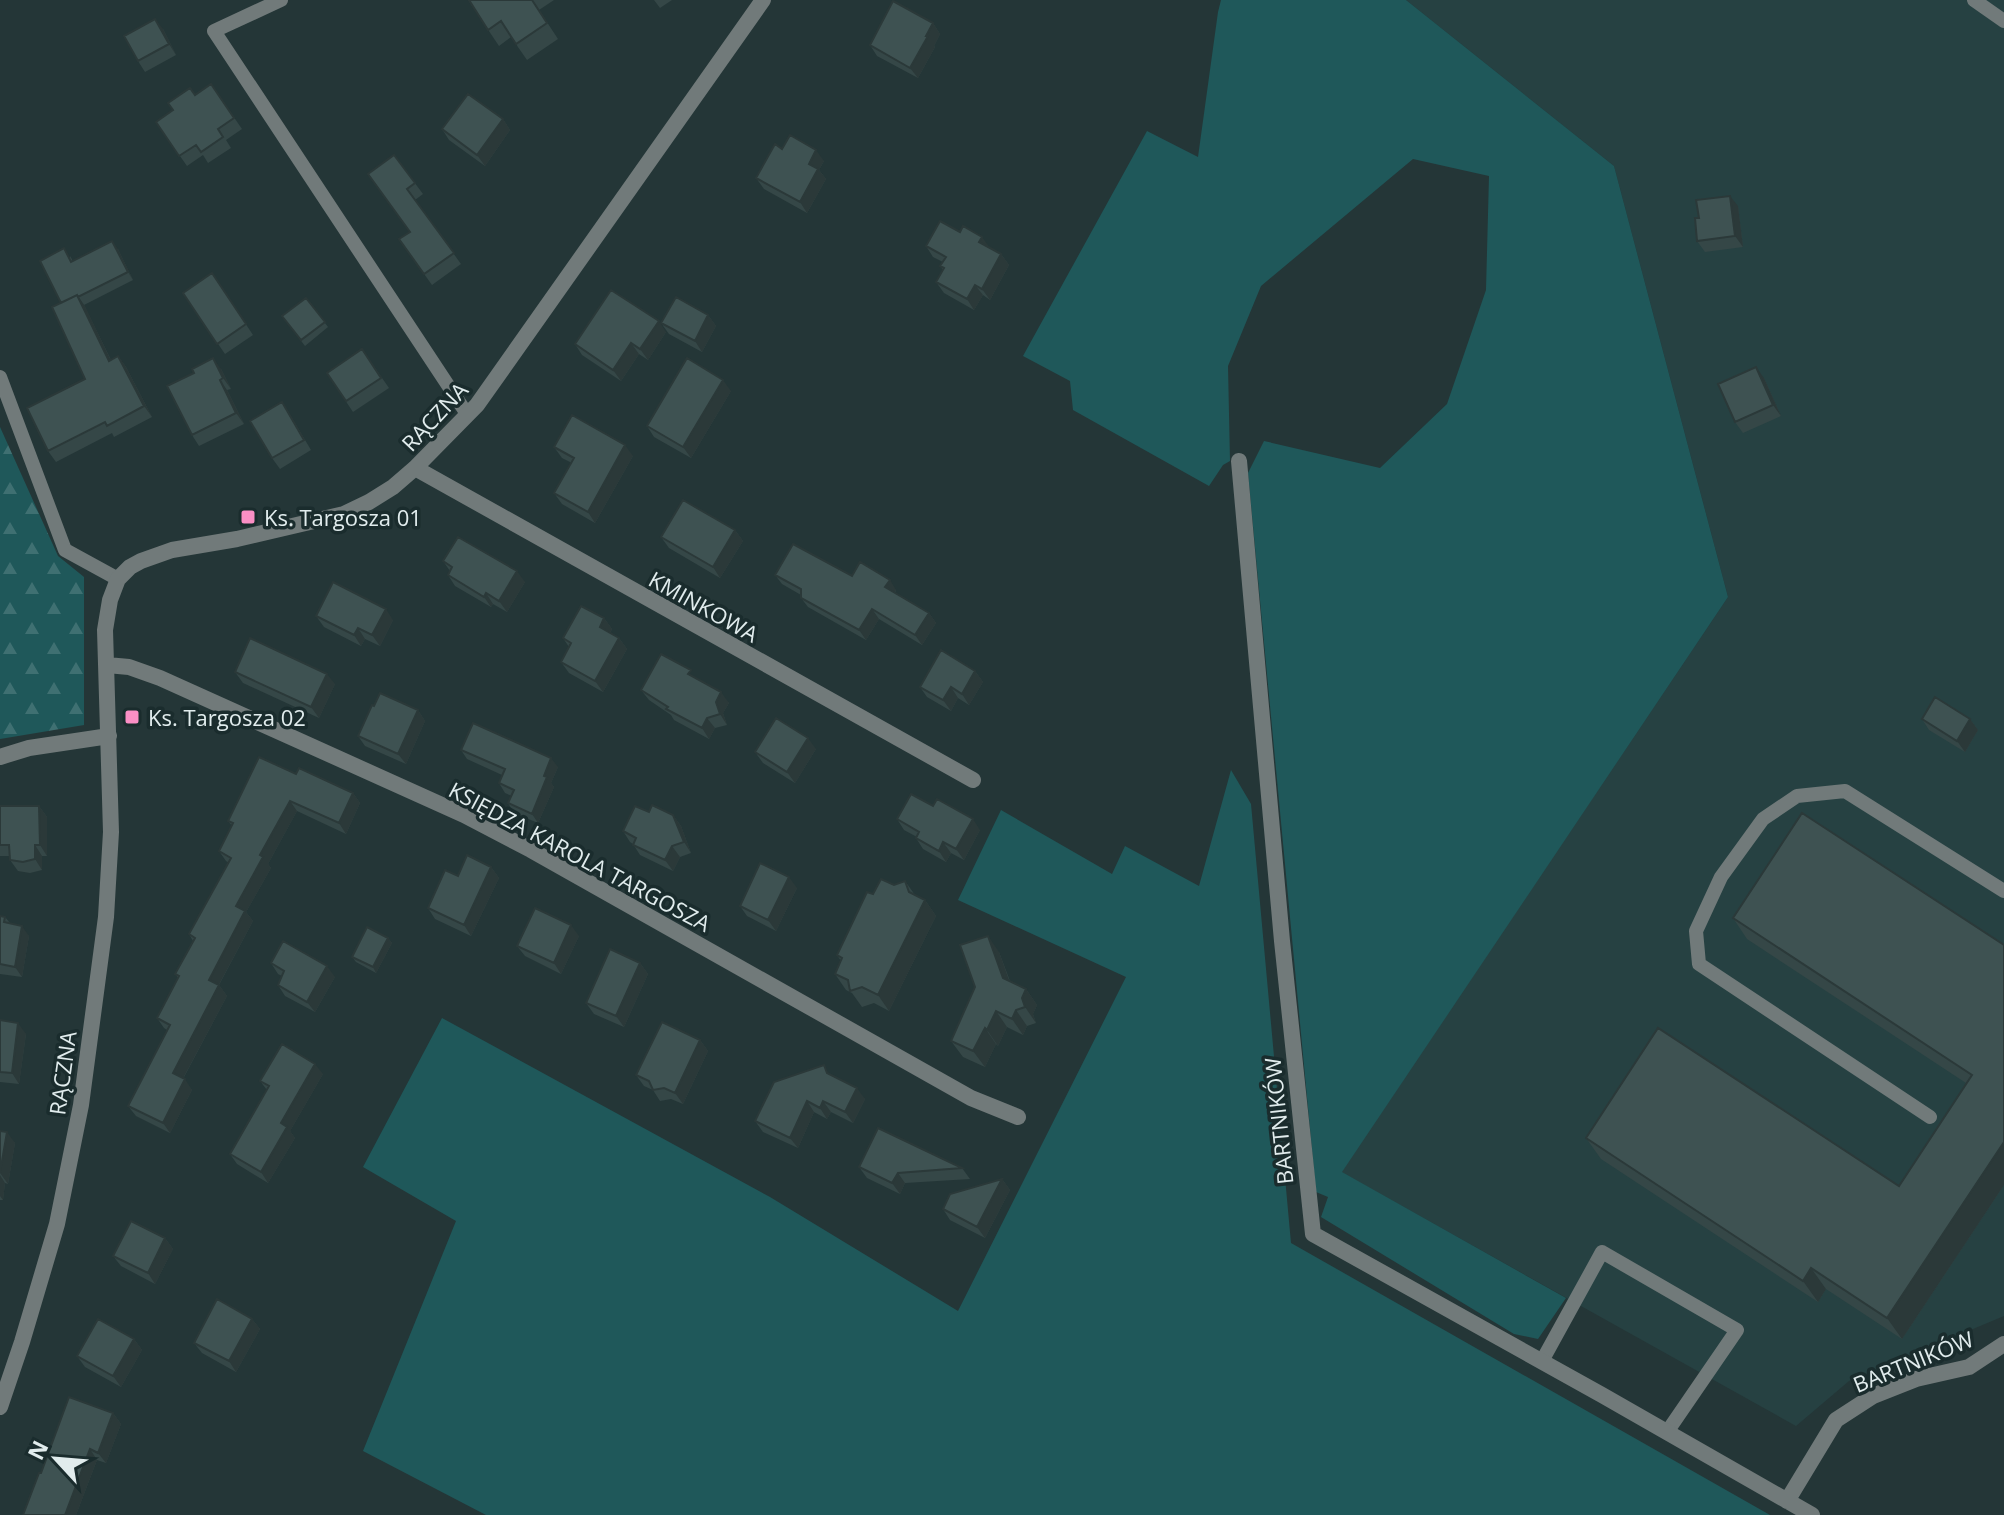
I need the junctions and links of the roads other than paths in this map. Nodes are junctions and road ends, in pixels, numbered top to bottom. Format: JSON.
{"nodes":[{"id":1,"x":281,"y":0,"type":"edge"},
{"id":2,"x":763,"y":0,"type":"edge"},
{"id":3,"x":1974,"y":0,"type":"edge"},
{"id":4,"x":2004,"y":21,"type":"edge"},
{"id":5,"x":0,"y":377,"type":"edge"},
{"id":6,"x":467,"y":414,"type":"junction"},
{"id":7,"x":1239,"y":461,"type":"dead end"},
{"id":8,"x":415,"y":468,"type":"junction"},
{"id":9,"x":118,"y":579,"type":"junction"},
{"id":10,"x":107,"y":665,"type":"junction"},
{"id":11,"x":109,"y":736,"type":"junction"},
{"id":12,"x":0,"y":757,"type":"edge"},
{"id":13,"x":973,"y":780,"type":"dead end"},
{"id":14,"x":2004,"y":891,"type":"edge"},
{"id":15,"x":1018,"y":1117,"type":"dead end"},
{"id":16,"x":1930,"y":1117,"type":"dead end"},
{"id":17,"x":2004,"y":1344,"type":"edge"},
{"id":18,"x":1542,"y":1361,"type":"junction"},
{"id":19,"x":0,"y":1407,"type":"edge"},
{"id":20,"x":1667,"y":1432,"type":"junction"},
{"id":21,"x":1787,"y":1501,"type":"junction"},
{"id":22,"x":1812,"y":1515,"type":"edge"}],
"edges":[{"from":1,"to":6,"type":"lane"},
{"from":2,"to":6,"type":"street","name":"RĄCZNA"},
{"from":3,"to":4,"type":"lane"},
{"from":5,"to":9,"type":"lane"},
{"from":6,"to":8,"type":"street","name":"RĄCZNA"},
{"from":7,"to":18,"type":"street","name":"BARTNIKÓW"},
{"from":8,"to":9,"type":"street","name":"RĄCZNA"},
{"from":8,"to":13,"type":"street","name":"KMINKOWA"},
{"from":9,"to":10,"type":"street","name":"RĄCZNA"},
{"from":10,"to":11,"type":"street","name":"RĄCZNA"},
{"from":10,"to":15,"type":"street","name":"KSIĘDZA KAROLA TARGOSZA"},
{"from":11,"to":12,"type":"street"},
{"from":11,"to":19,"type":"street","name":"RĄCZNA"},
{"from":14,"to":16,"type":"lane"},
{"from":17,"to":21,"type":"street","name":"BARTNIKÓW"},
{"from":18,"to":20,"type":"street","name":"BARTNIKÓW"},
{"from":18,"to":20,"type":"lane"},
{"from":20,"to":21,"type":"street","name":"BARTNIKÓW"},
{"from":21,"to":22,"type":"street","name":"BARTNIKÓW"}]}
